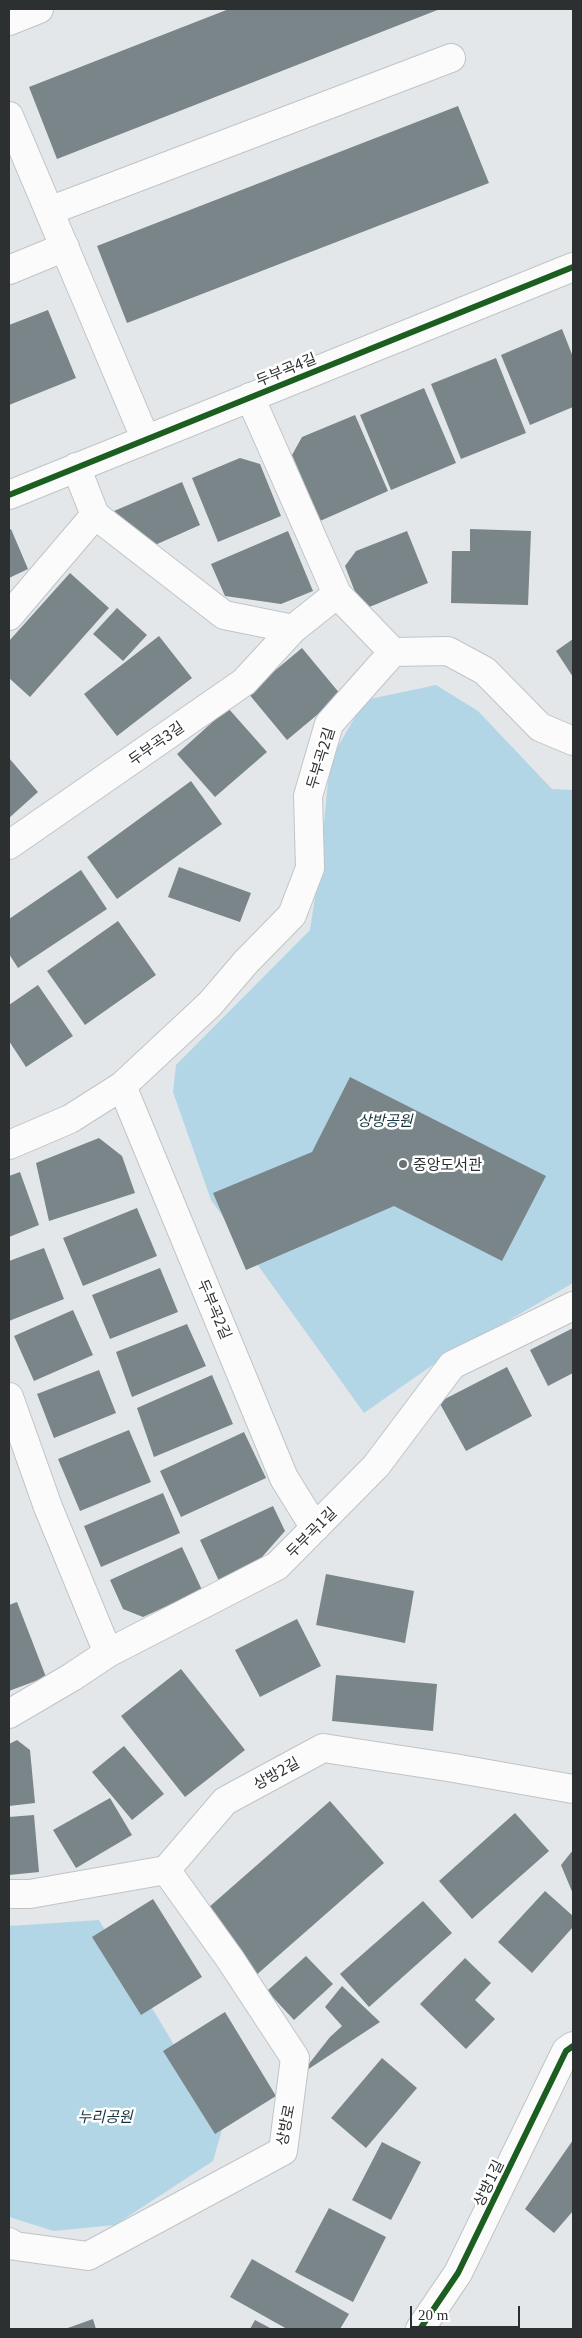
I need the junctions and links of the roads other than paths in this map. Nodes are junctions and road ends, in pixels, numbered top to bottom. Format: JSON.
{"nodes":[{"id":1,"x":39,"y":9,"type":"edge"},
{"id":2,"x":9,"y":21,"type":"edge"},
{"id":3,"x":451,"y":58,"type":"dead end"},
{"id":4,"x":9,"y":116,"type":"edge"},
{"id":5,"x":49,"y":211,"type":"junction"},
{"id":6,"x":65,"y":247,"type":"junction"},
{"id":7,"x":573,"y":268,"type":"edge"},
{"id":8,"x":9,"y":270,"type":"edge"},
{"id":9,"x":250,"y":397,"type":"junction"},
{"id":10,"x":145,"y":438,"type":"junction"},
{"id":11,"x":76,"y":467,"type":"junction"},
{"id":12,"x":9,"y":495,"type":"edge"},
{"id":13,"x":95,"y":515,"type":"junction"},
{"id":14,"x":337,"y":594,"type":"junction"},
{"id":15,"x":9,"y":616,"type":"edge"},
{"id":16,"x":293,"y":629,"type":"junction"},
{"id":17,"x":393,"y":652,"type":"junction"},
{"id":18,"x":573,"y":740,"type":"edge"},
{"id":19,"x":9,"y":845,"type":"edge"},
{"id":20,"x":122,"y":1086,"type":"junction"},
{"id":21,"x":9,"y":1145,"type":"edge"},
{"id":22,"x":573,"y":1306,"type":"edge"},
{"id":23,"x":9,"y":1397,"type":"edge"},
{"id":24,"x":315,"y":1528,"type":"junction"},
{"id":25,"x":108,"y":1653,"type":"junction"},
{"id":26,"x":9,"y":1714,"type":"edge"},
{"id":27,"x":573,"y":1789,"type":"edge"},
{"id":28,"x":166,"y":1870,"type":"junction"},
{"id":29,"x":9,"y":1894,"type":"edge"},
{"id":30,"x":573,"y":2046,"type":"edge"},
{"id":31,"x":9,"y":2242,"type":"edge"},
{"id":32,"x":420,"y":2329,"type":"edge"}],
"edges":[{"from":1,"to":2,"type":"street"},
{"from":3,"to":5,"type":"street"},
{"from":4,"to":5,"type":"street"},
{"from":5,"to":6,"type":"street"},
{"from":6,"to":8,"type":"street"},
{"from":6,"to":10,"type":"street"},
{"from":7,"to":9,"type":"street","name":"두부곡4길"},
{"from":9,"to":10,"type":"street","name":"두부곡4길"},
{"from":9,"to":14,"type":"street"},
{"from":10,"to":11,"type":"street","name":"두부곡4길"},
{"from":11,"to":12,"type":"street","name":"두부곡4길"},
{"from":11,"to":13,"type":"street"},
{"from":13,"to":15,"type":"street"},
{"from":13,"to":16,"type":"street"},
{"from":14,"to":16,"type":"street","name":"두부곡3길"},
{"from":14,"to":17,"type":"street"},
{"from":16,"to":19,"type":"street","name":"두부곡3길"},
{"from":17,"to":18,"type":"street"},
{"from":17,"to":20,"type":"street","name":"두부곡2길"},
{"from":20,"to":21,"type":"street","name":"두부곡2길"},
{"from":20,"to":24,"type":"street","name":"두부곡2길"},
{"from":22,"to":24,"type":"street","name":"두부곡1길"},
{"from":23,"to":25,"type":"street"},
{"from":24,"to":25,"type":"street","name":"두부곡1길"},
{"from":25,"to":26,"type":"street","name":"두부곡1길"},
{"from":27,"to":28,"type":"street","name":"상방2길"},
{"from":28,"to":29,"type":"street"},
{"from":28,"to":31,"type":"street","name":"상방로"},
{"from":30,"to":32,"type":"street","name":"상방1길"}]}
